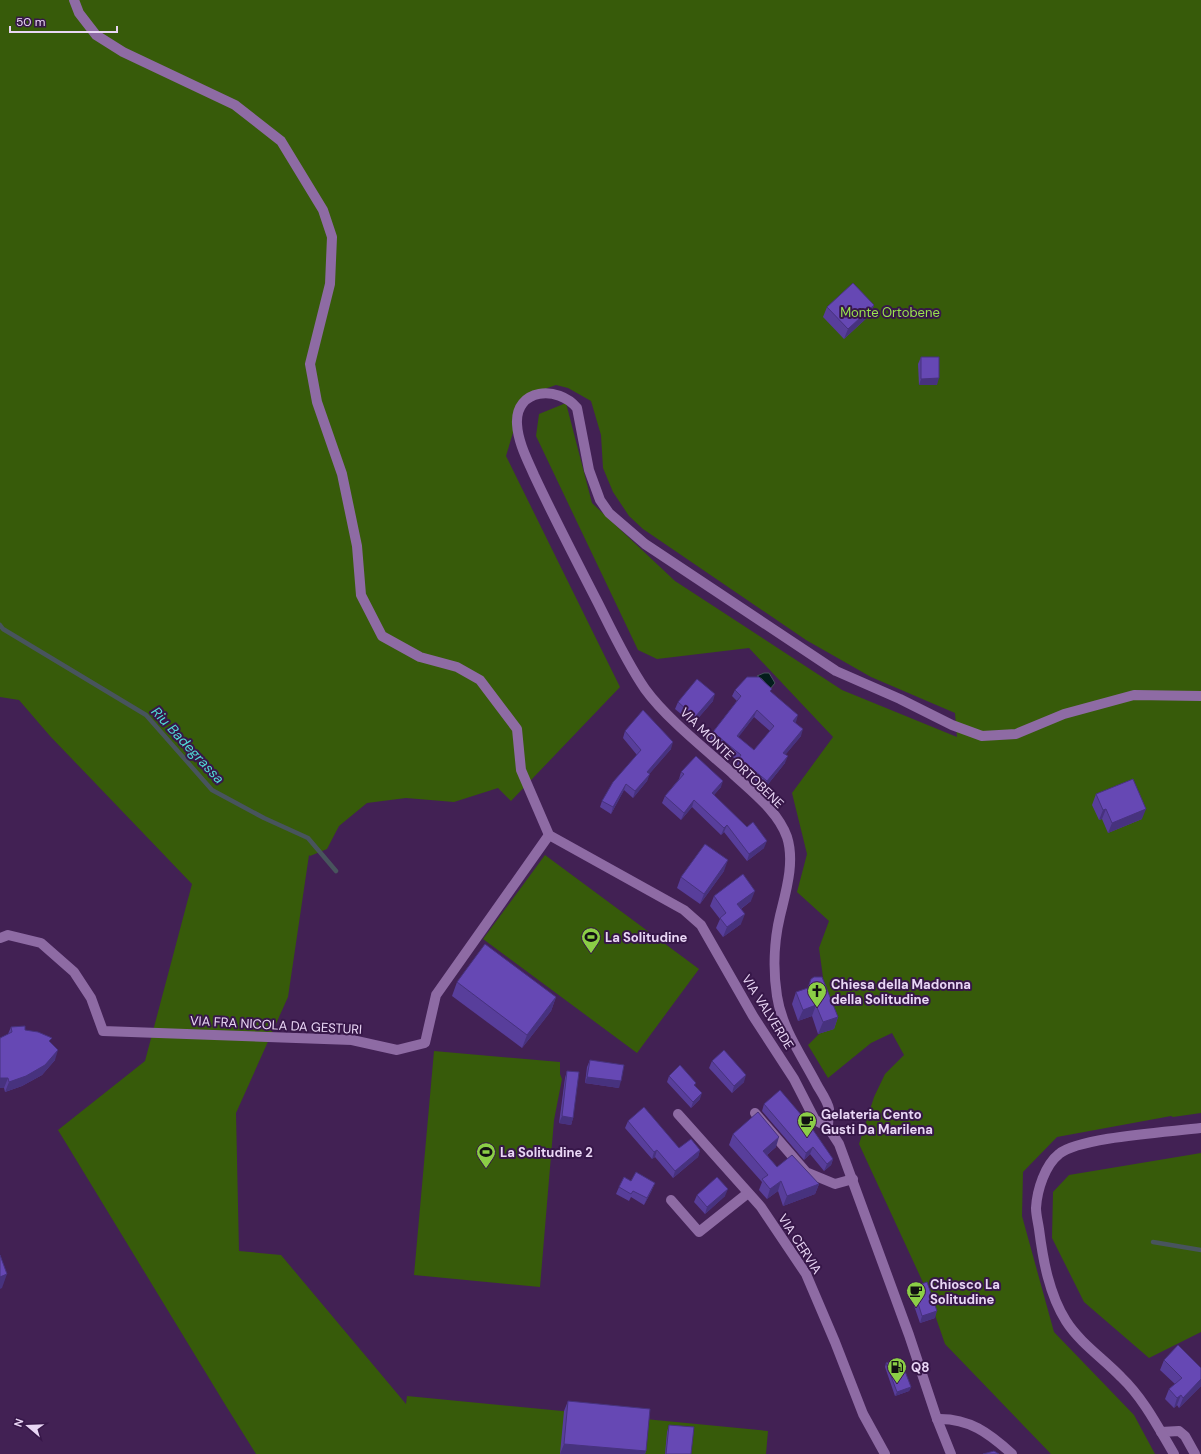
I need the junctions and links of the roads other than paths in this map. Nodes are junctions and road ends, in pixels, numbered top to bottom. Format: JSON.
{"nodes":[{"id":1,"x":74,"y":0,"type":"edge"},
{"id":2,"x":1201,"y":696,"type":"edge"},
{"id":3,"x":549,"y":835,"type":"junction"},
{"id":4,"x":0,"y":938,"type":"edge"},
{"id":5,"x":755,"y":1113,"type":"edge"},
{"id":6,"x":678,"y":1114,"type":"dead end"},
{"id":7,"x":828,"y":1127,"type":"junction"},
{"id":8,"x":1201,"y":1128,"type":"edge"},
{"id":9,"x":852,"y":1179,"type":"junction"},
{"id":10,"x":748,"y":1193,"type":"junction"},
{"id":11,"x":671,"y":1200,"type":"dead end"},
{"id":12,"x":937,"y":1419,"type":"junction"},
{"id":13,"x":1161,"y":1432,"type":"junction"},
{"id":14,"x":885,"y":1454,"type":"edge"},
{"id":15,"x":951,"y":1454,"type":"edge"},
{"id":16,"x":1012,"y":1454,"type":"edge"},
{"id":17,"x":1174,"y":1454,"type":"edge"},
{"id":18,"x":1195,"y":1454,"type":"edge"}],
"edges":[{"from":1,"to":3,"type":"street"},
{"from":2,"to":7,"type":"street","name":"VIA MONTE ORTOBENE"},
{"from":3,"to":4,"type":"street","name":"VIA FRA NICOLA DA GESTURI"},
{"from":3,"to":7,"type":"street","name":"VIA VALVERDE"},
{"from":5,"to":9,"type":"street"},
{"from":6,"to":10,"type":"street","name":"VIA CERVIA"},
{"from":7,"to":9,"type":"street"},
{"from":8,"to":13,"type":"street"},
{"from":9,"to":12,"type":"street"},
{"from":10,"to":11,"type":"street"},
{"from":10,"to":14,"type":"street","name":"VIA CERVIA"},
{"from":12,"to":15,"type":"street"},
{"from":12,"to":16,"type":"street"},
{"from":13,"to":17,"type":"street"},
{"from":13,"to":18,"type":"street"}]}
